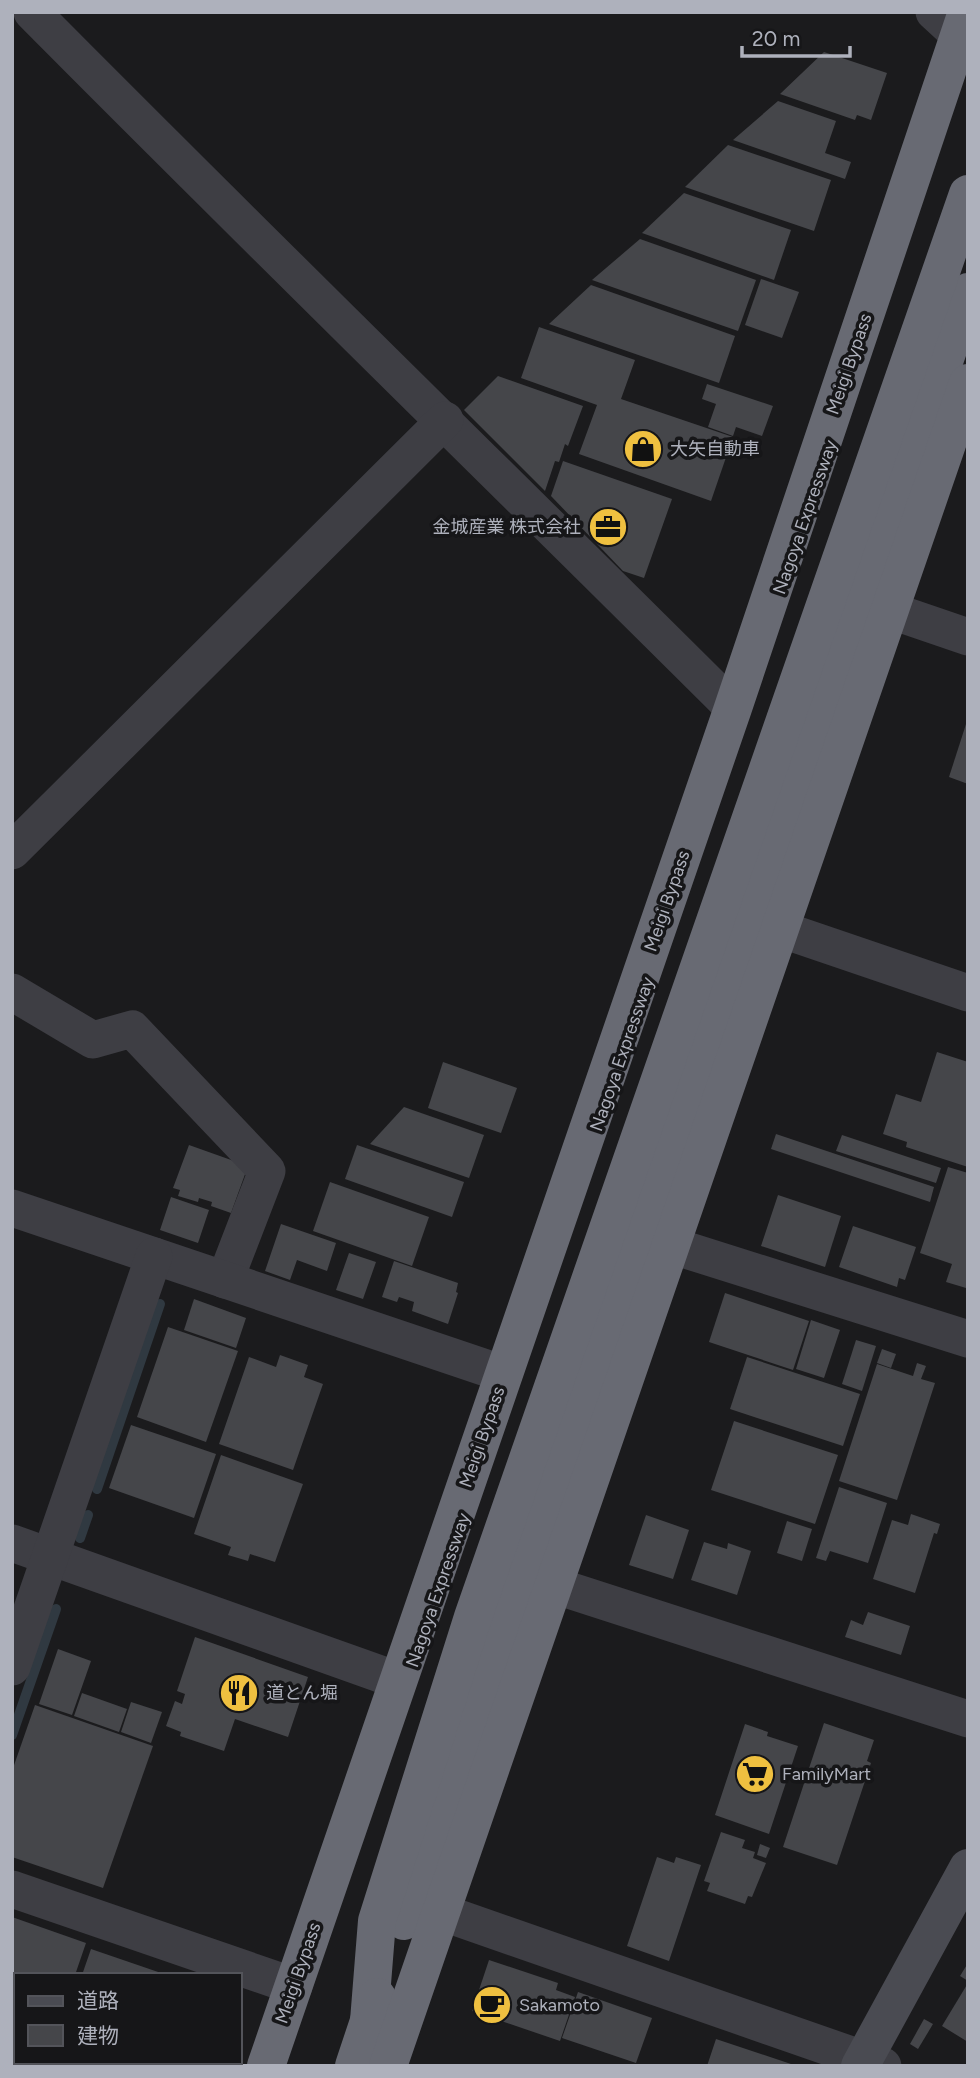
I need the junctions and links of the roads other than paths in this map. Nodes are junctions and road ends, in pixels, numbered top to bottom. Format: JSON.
{"nodes":[{"id":1,"x":32,"y":12,"type":"edge"},
{"id":2,"x":957,"y":25,"type":"edge"},
{"id":3,"x":968,"y":194,"type":"edge"},
{"id":4,"x":968,"y":292,"type":"edge"},
{"id":5,"x":968,"y":383,"type":"edge"},
{"id":6,"x":445,"y":420,"type":"junction"},
{"id":7,"x":889,"y":610,"type":"junction"},
{"id":8,"x":968,"y":636,"type":"edge"},
{"id":9,"x":733,"y":708,"type":"junction"},
{"id":10,"x":12,"y":851,"type":"edge"},
{"id":11,"x":780,"y":929,"type":"junction"},
{"id":12,"x":12,"y":992,"type":"edge"},
{"id":13,"x":968,"y":993,"type":"edge"},
{"id":14,"x":12,"y":1208,"type":"edge"},
{"id":15,"x":670,"y":1245,"type":"junction"},
{"id":16,"x":154,"y":1256,"type":"junction"},
{"id":17,"x":225,"y":1280,"type":"junction"},
{"id":18,"x":968,"y":1339,"type":"edge"},
{"id":19,"x":504,"y":1374,"type":"junction"},
{"id":20,"x":12,"y":1543,"type":"edge"},
{"id":21,"x":51,"y":1556,"type":"junction"},
{"id":22,"x":553,"y":1585,"type":"junction"},
{"id":23,"x":12,"y":1667,"type":"edge"},
{"id":24,"x":397,"y":1680,"type":"junction"},
{"id":25,"x":968,"y":1719,"type":"edge"},
{"id":26,"x":968,"y":1868,"type":"edge"},
{"id":27,"x":12,"y":1889,"type":"edge"},
{"id":28,"x":441,"y":1912,"type":"junction"},
{"id":29,"x":294,"y":1986,"type":"junction"},
{"id":30,"x":369,"y":2021,"type":"junction"},
{"id":31,"x":869,"y":2063,"type":"edge"},
{"id":32,"x":266,"y":2066,"type":"edge"},
{"id":33,"x":275,"y":2066,"type":"edge"},
{"id":34,"x":354,"y":2066,"type":"edge"},
{"id":35,"x":388,"y":2066,"type":"edge"}],
"edges":[{"from":1,"to":6,"type":"street"},
{"from":2,"to":9,"type":"highway","name":"Meigi Bypass"},
{"from":2,"to":33,"type":"highway","name":"Nagoya Expressway"},
{"from":3,"to":30,"type":"highway"},
{"from":4,"to":30,"type":"highway"},
{"from":5,"to":7,"type":"highway"},
{"from":6,"to":9,"type":"street"},
{"from":6,"to":10,"type":"street"},
{"from":7,"to":8,"type":"street"},
{"from":7,"to":11,"type":"highway"},
{"from":9,"to":19,"type":"highway","name":"Meigi Bypass"},
{"from":11,"to":13,"type":"street"},
{"from":11,"to":15,"type":"highway"},
{"from":12,"to":17,"type":"street"},
{"from":14,"to":16,"type":"street"},
{"from":15,"to":18,"type":"street"},
{"from":15,"to":22,"type":"highway"},
{"from":16,"to":17,"type":"street"},
{"from":16,"to":21,"type":"street"},
{"from":17,"to":19,"type":"street"},
{"from":19,"to":24,"type":"highway","name":"Meigi Bypass"},
{"from":20,"to":21,"type":"street"},
{"from":21,"to":23,"type":"street"},
{"from":21,"to":24,"type":"street"},
{"from":22,"to":25,"type":"street"},
{"from":22,"to":28,"type":"highway"},
{"from":24,"to":29,"type":"highway","name":"Meigi Bypass"},
{"from":26,"to":31,"type":"street"},
{"from":27,"to":29,"type":"street"},
{"from":28,"to":31,"type":"street"},
{"from":28,"to":35,"type":"highway"},
{"from":29,"to":32,"type":"highway","name":"Meigi Bypass"},
{"from":29,"to":33,"type":"highway"},
{"from":30,"to":34,"type":"highway"}]}
